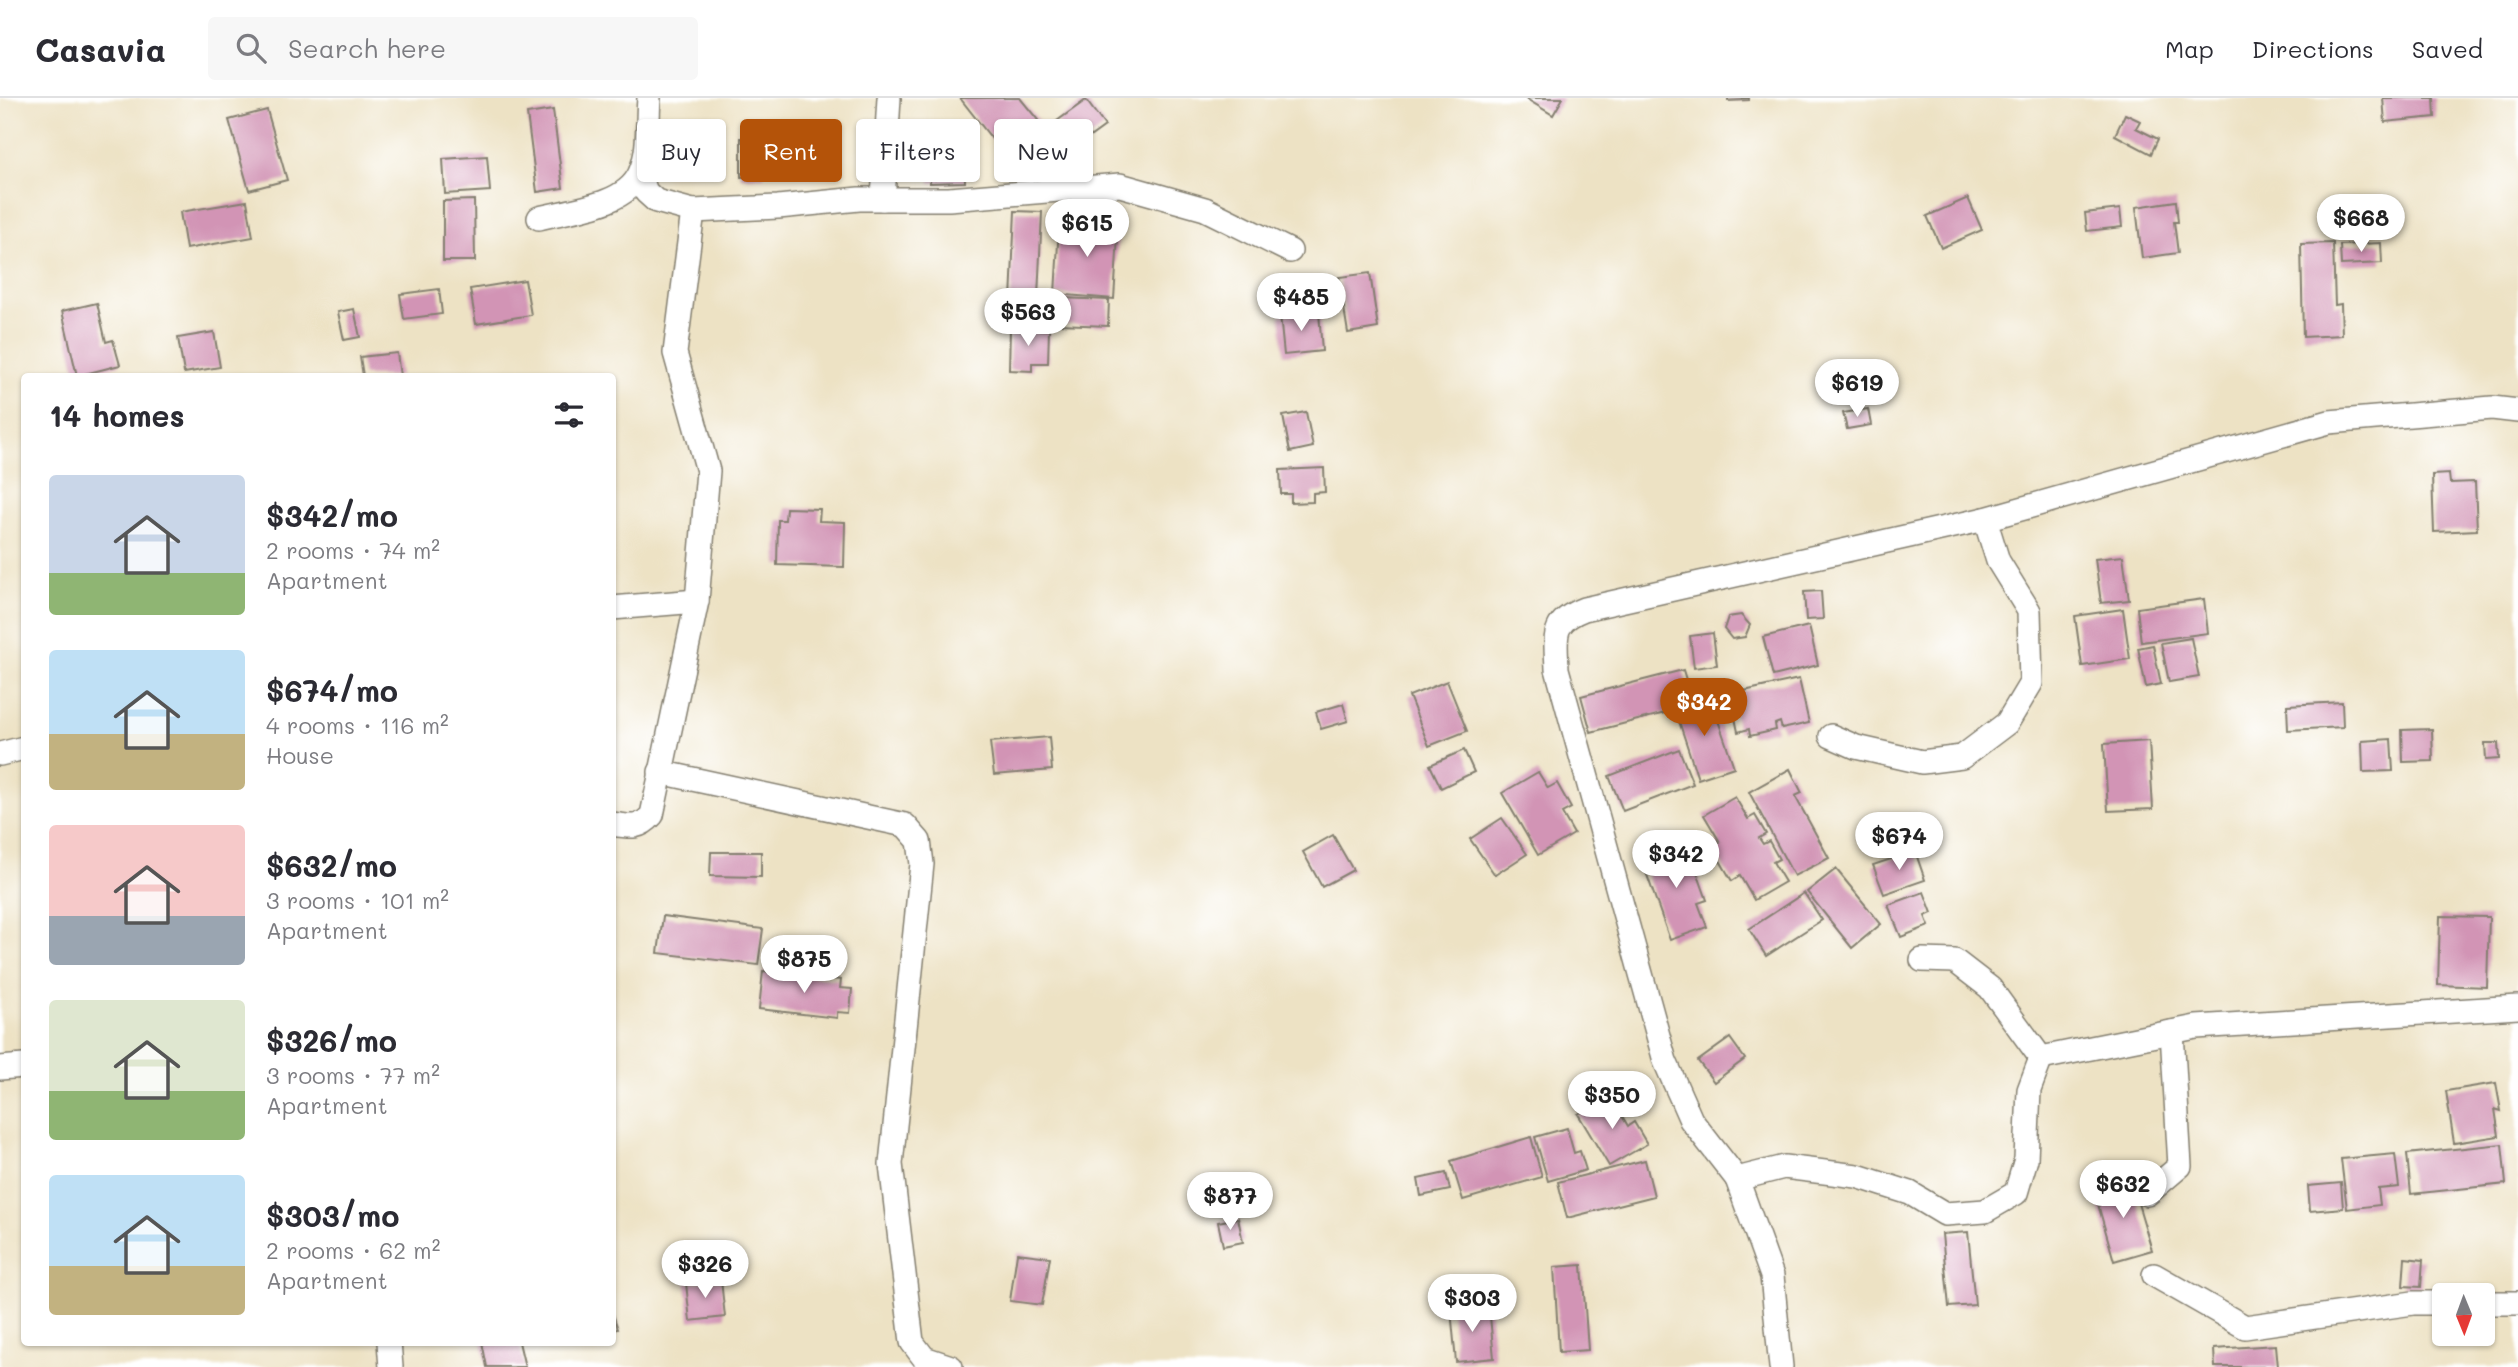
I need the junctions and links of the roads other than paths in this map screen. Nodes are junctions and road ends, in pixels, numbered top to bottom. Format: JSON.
{"nodes":[{"id":1,"x":649,"y":98,"type":"edge"},
{"id":2,"x":889,"y":98,"type":"edge"},
{"id":3,"x":648,"y":119,"type":"edge"},
{"id":4,"x":637,"y":179,"type":"edge"},
{"id":5,"x":642,"y":182,"type":"edge"},
{"id":6,"x":883,"y":199,"type":"junction"},
{"id":7,"x":693,"y":211,"type":"junction"},
{"id":8,"x":539,"y":218,"type":"dead end"},
{"id":9,"x":1290,"y":251,"type":"dead end"},
{"id":10,"x":2518,"y":411,"type":"edge"},
{"id":11,"x":1985,"y":519,"type":"junction"},
{"id":12,"x":697,"y":601,"type":"junction"},
{"id":13,"x":616,"y":608,"type":"edge"},
{"id":14,"x":1831,"y":736,"type":"dead end"},
{"id":15,"x":21,"y":749,"type":"edge"},
{"id":16,"x":0,"y":754,"type":"edge"},
{"id":17,"x":660,"y":772,"type":"junction"},
{"id":18,"x":616,"y":825,"type":"edge"},
{"id":19,"x":1922,"y":960,"type":"dead end"},
{"id":20,"x":2518,"y":1007,"type":"edge"},
{"id":21,"x":2172,"y":1032,"type":"junction"},
{"id":22,"x":2040,"y":1058,"type":"junction"},
{"id":23,"x":21,"y":1066,"type":"edge"},
{"id":24,"x":0,"y":1068,"type":"edge"},
{"id":25,"x":1737,"y":1179,"type":"junction"},
{"id":26,"x":2147,"y":1194,"type":"dead end"},
{"id":27,"x":2154,"y":1275,"type":"dead end"},
{"id":28,"x":2432,"y":1303,"type":"edge"},
{"id":29,"x":2496,"y":1303,"type":"edge"},
{"id":30,"x":2518,"y":1303,"type":"edge"},
{"id":31,"x":389,"y":1346,"type":"edge"},
{"id":32,"x":391,"y":1367,"type":"edge"},
{"id":33,"x":951,"y":1367,"type":"edge"},
{"id":34,"x":1781,"y":1367,"type":"edge"}],
"edges":[{"from":1,"to":3,"type":"street"},
{"from":2,"to":6,"type":"street"},
{"from":4,"to":8,"type":"street"},
{"from":5,"to":7,"type":"street"},
{"from":6,"to":7,"type":"street"},
{"from":6,"to":9,"type":"street"},
{"from":7,"to":12,"type":"street"},
{"from":10,"to":11,"type":"street"},
{"from":11,"to":14,"type":"street"},
{"from":11,"to":25,"type":"street"},
{"from":12,"to":13,"type":"street"},
{"from":12,"to":17,"type":"street"},
{"from":15,"to":16,"type":"street"},
{"from":17,"to":18,"type":"street"},
{"from":17,"to":33,"type":"street"},
{"from":19,"to":22,"type":"street"},
{"from":20,"to":21,"type":"street"},
{"from":21,"to":22,"type":"street"},
{"from":21,"to":26,"type":"street"},
{"from":22,"to":25,"type":"street"},
{"from":23,"to":24,"type":"street"},
{"from":25,"to":34,"type":"street"},
{"from":27,"to":28,"type":"street"},
{"from":29,"to":30,"type":"street"},
{"from":31,"to":32,"type":"street"}]}
